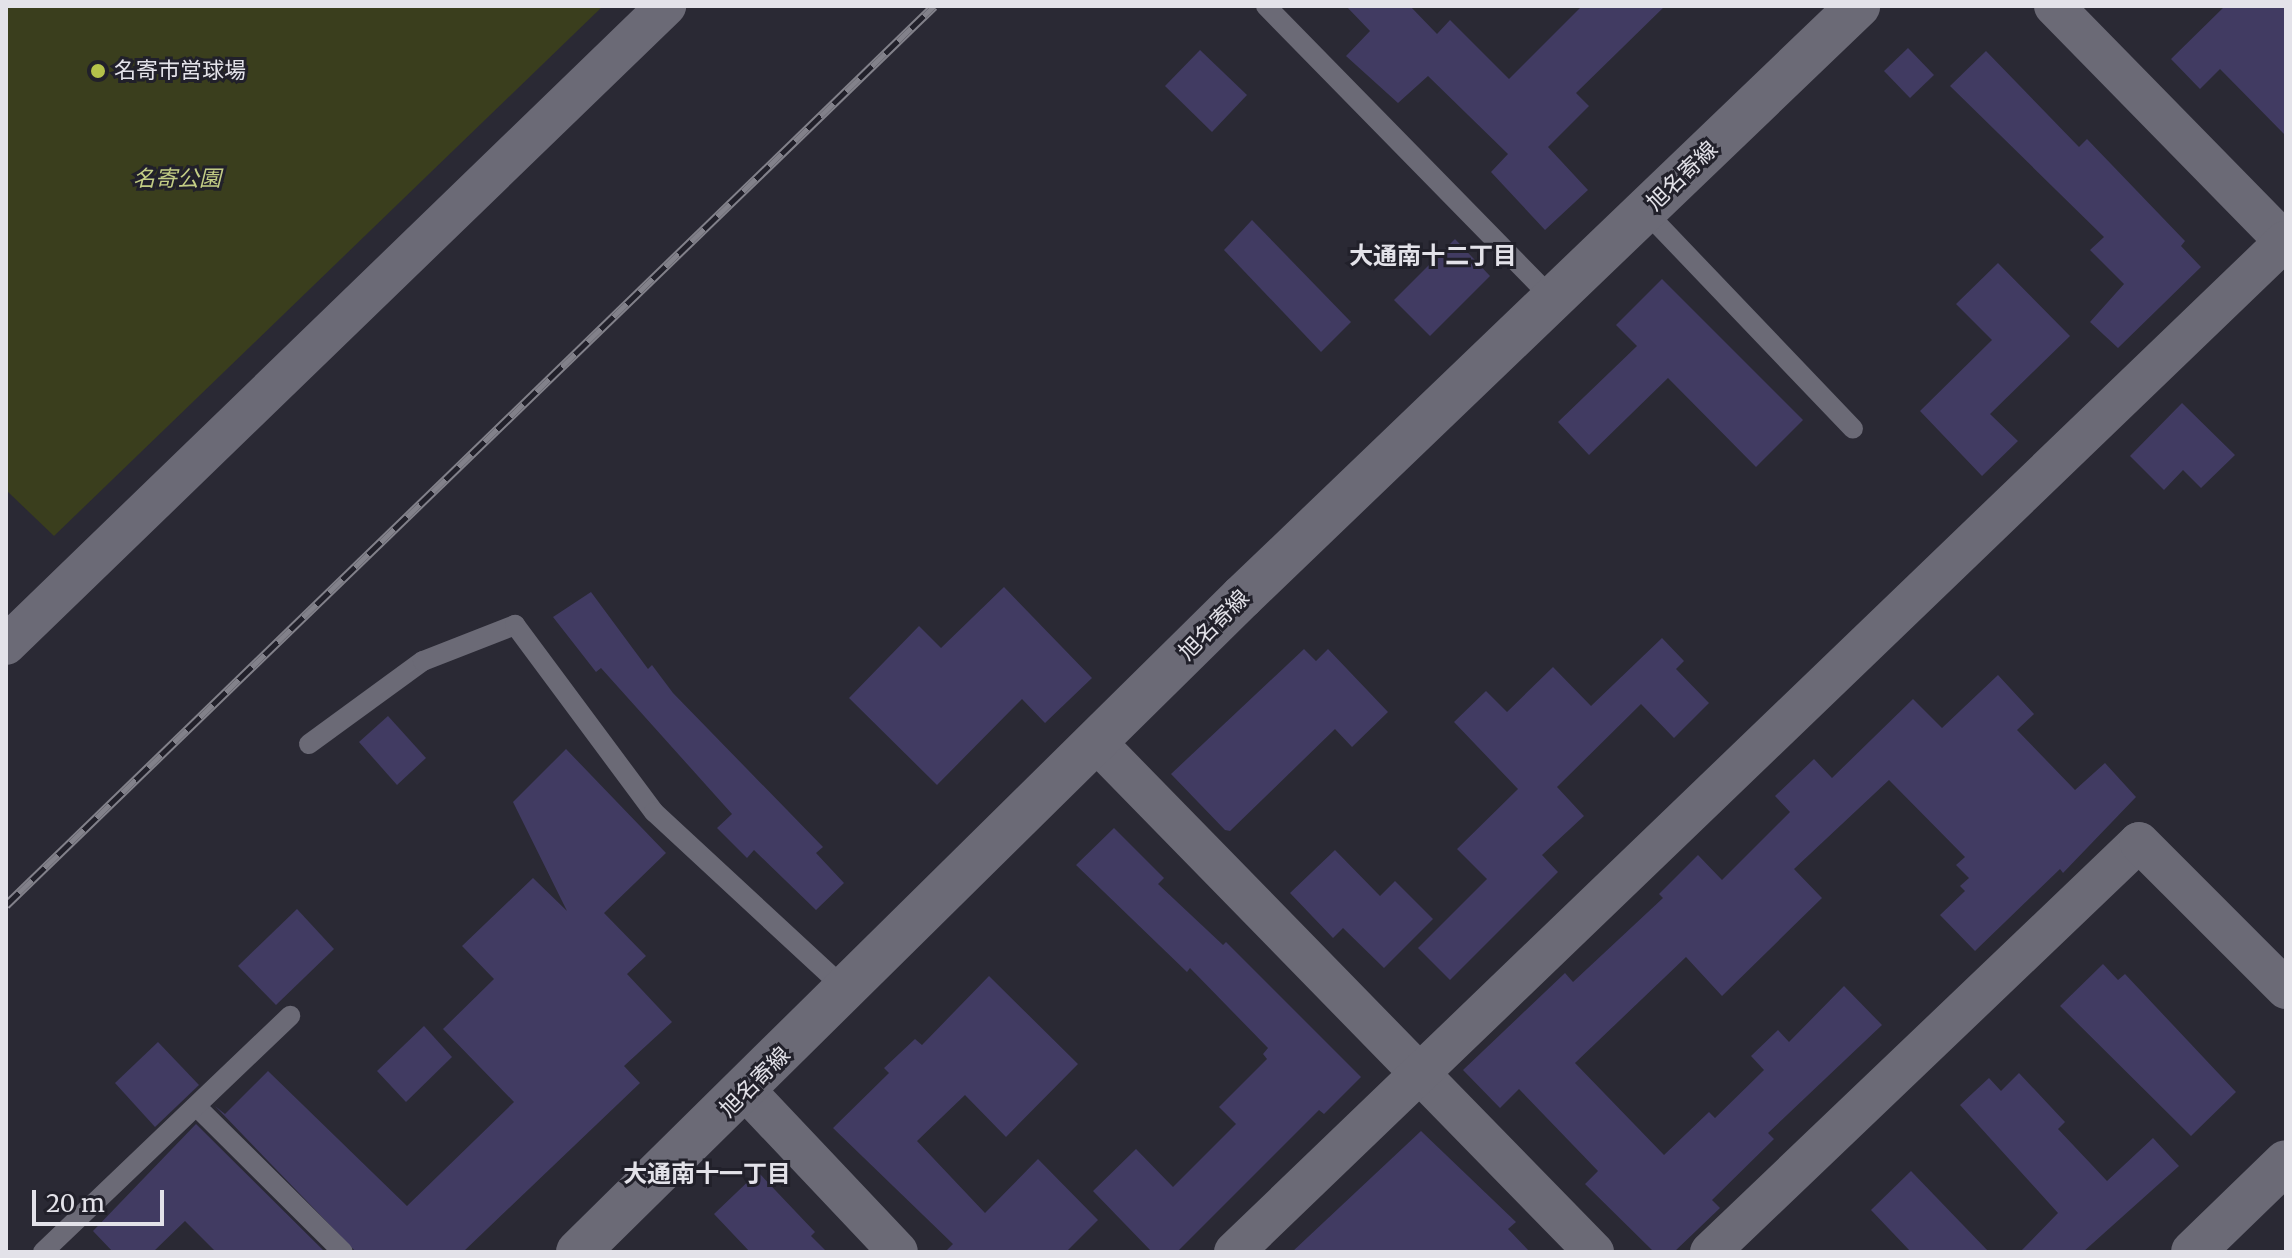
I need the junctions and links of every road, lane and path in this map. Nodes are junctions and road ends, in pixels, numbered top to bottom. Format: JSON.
{"nodes":[{"id":1,"x":666,"y":6,"type":"edge"},
{"id":2,"x":1266,"y":6,"type":"edge"},
{"id":3,"x":1858,"y":6,"type":"edge"},
{"id":4,"x":2054,"y":6,"type":"edge"},
{"id":5,"x":1645,"y":211,"type":"junction"},
{"id":6,"x":2285,"y":242,"type":"edge"},
{"id":7,"x":1553,"y":299,"type":"junction"},
{"id":8,"x":1853,"y":429,"type":"dead end"},
{"id":9,"x":6,"y":645,"type":"edge"},
{"id":10,"x":1096,"y":742,"type":"junction"},
{"id":11,"x":309,"y":744,"type":"dead end"},
{"id":12,"x":2286,"y":989,"type":"edge"},
{"id":13,"x":847,"y":991,"type":"junction"},
{"id":14,"x":290,"y":1016,"type":"dead end"},
{"id":15,"x":1420,"y":1073,"type":"junction"},
{"id":16,"x":746,"y":1091,"type":"junction"},
{"id":17,"x":198,"y":1108,"type":"junction"},
{"id":18,"x":2286,"y":1162,"type":"edge"},
{"id":19,"x":43,"y":1252,"type":"edge"},
{"id":20,"x":343,"y":1252,"type":"edge"},
{"id":21,"x":578,"y":1252,"type":"edge"},
{"id":22,"x":898,"y":1252,"type":"edge"},
{"id":23,"x":1234,"y":1252,"type":"edge"},
{"id":24,"x":1594,"y":1252,"type":"edge"},
{"id":25,"x":1710,"y":1252,"type":"edge"},
{"id":26,"x":2193,"y":1252,"type":"edge"}],
"edges":[{"from":1,"to":9,"type":"street"},
{"from":2,"to":7,"type":"lane"},
{"from":3,"to":5,"type":"main road","name":"旭名寄線"},
{"from":4,"to":6,"type":"street"},
{"from":5,"to":7,"type":"main road","name":"旭名寄線"},
{"from":5,"to":8,"type":"lane"},
{"from":6,"to":15,"type":"street"},
{"from":7,"to":10,"type":"main road","name":"旭名寄線"},
{"from":10,"to":13,"type":"main road","name":"旭名寄線"},
{"from":10,"to":15,"type":"street"},
{"from":11,"to":13,"type":"lane"},
{"from":12,"to":25,"type":"street"},
{"from":13,"to":16,"type":"main road","name":"旭名寄線"},
{"from":14,"to":17,"type":"lane"},
{"from":15,"to":23,"type":"street"},
{"from":15,"to":24,"type":"street"},
{"from":16,"to":21,"type":"main road","name":"旭名寄線"},
{"from":16,"to":22,"type":"street"},
{"from":17,"to":19,"type":"lane"},
{"from":17,"to":20,"type":"lane"},
{"from":18,"to":26,"type":"main road"}]}
